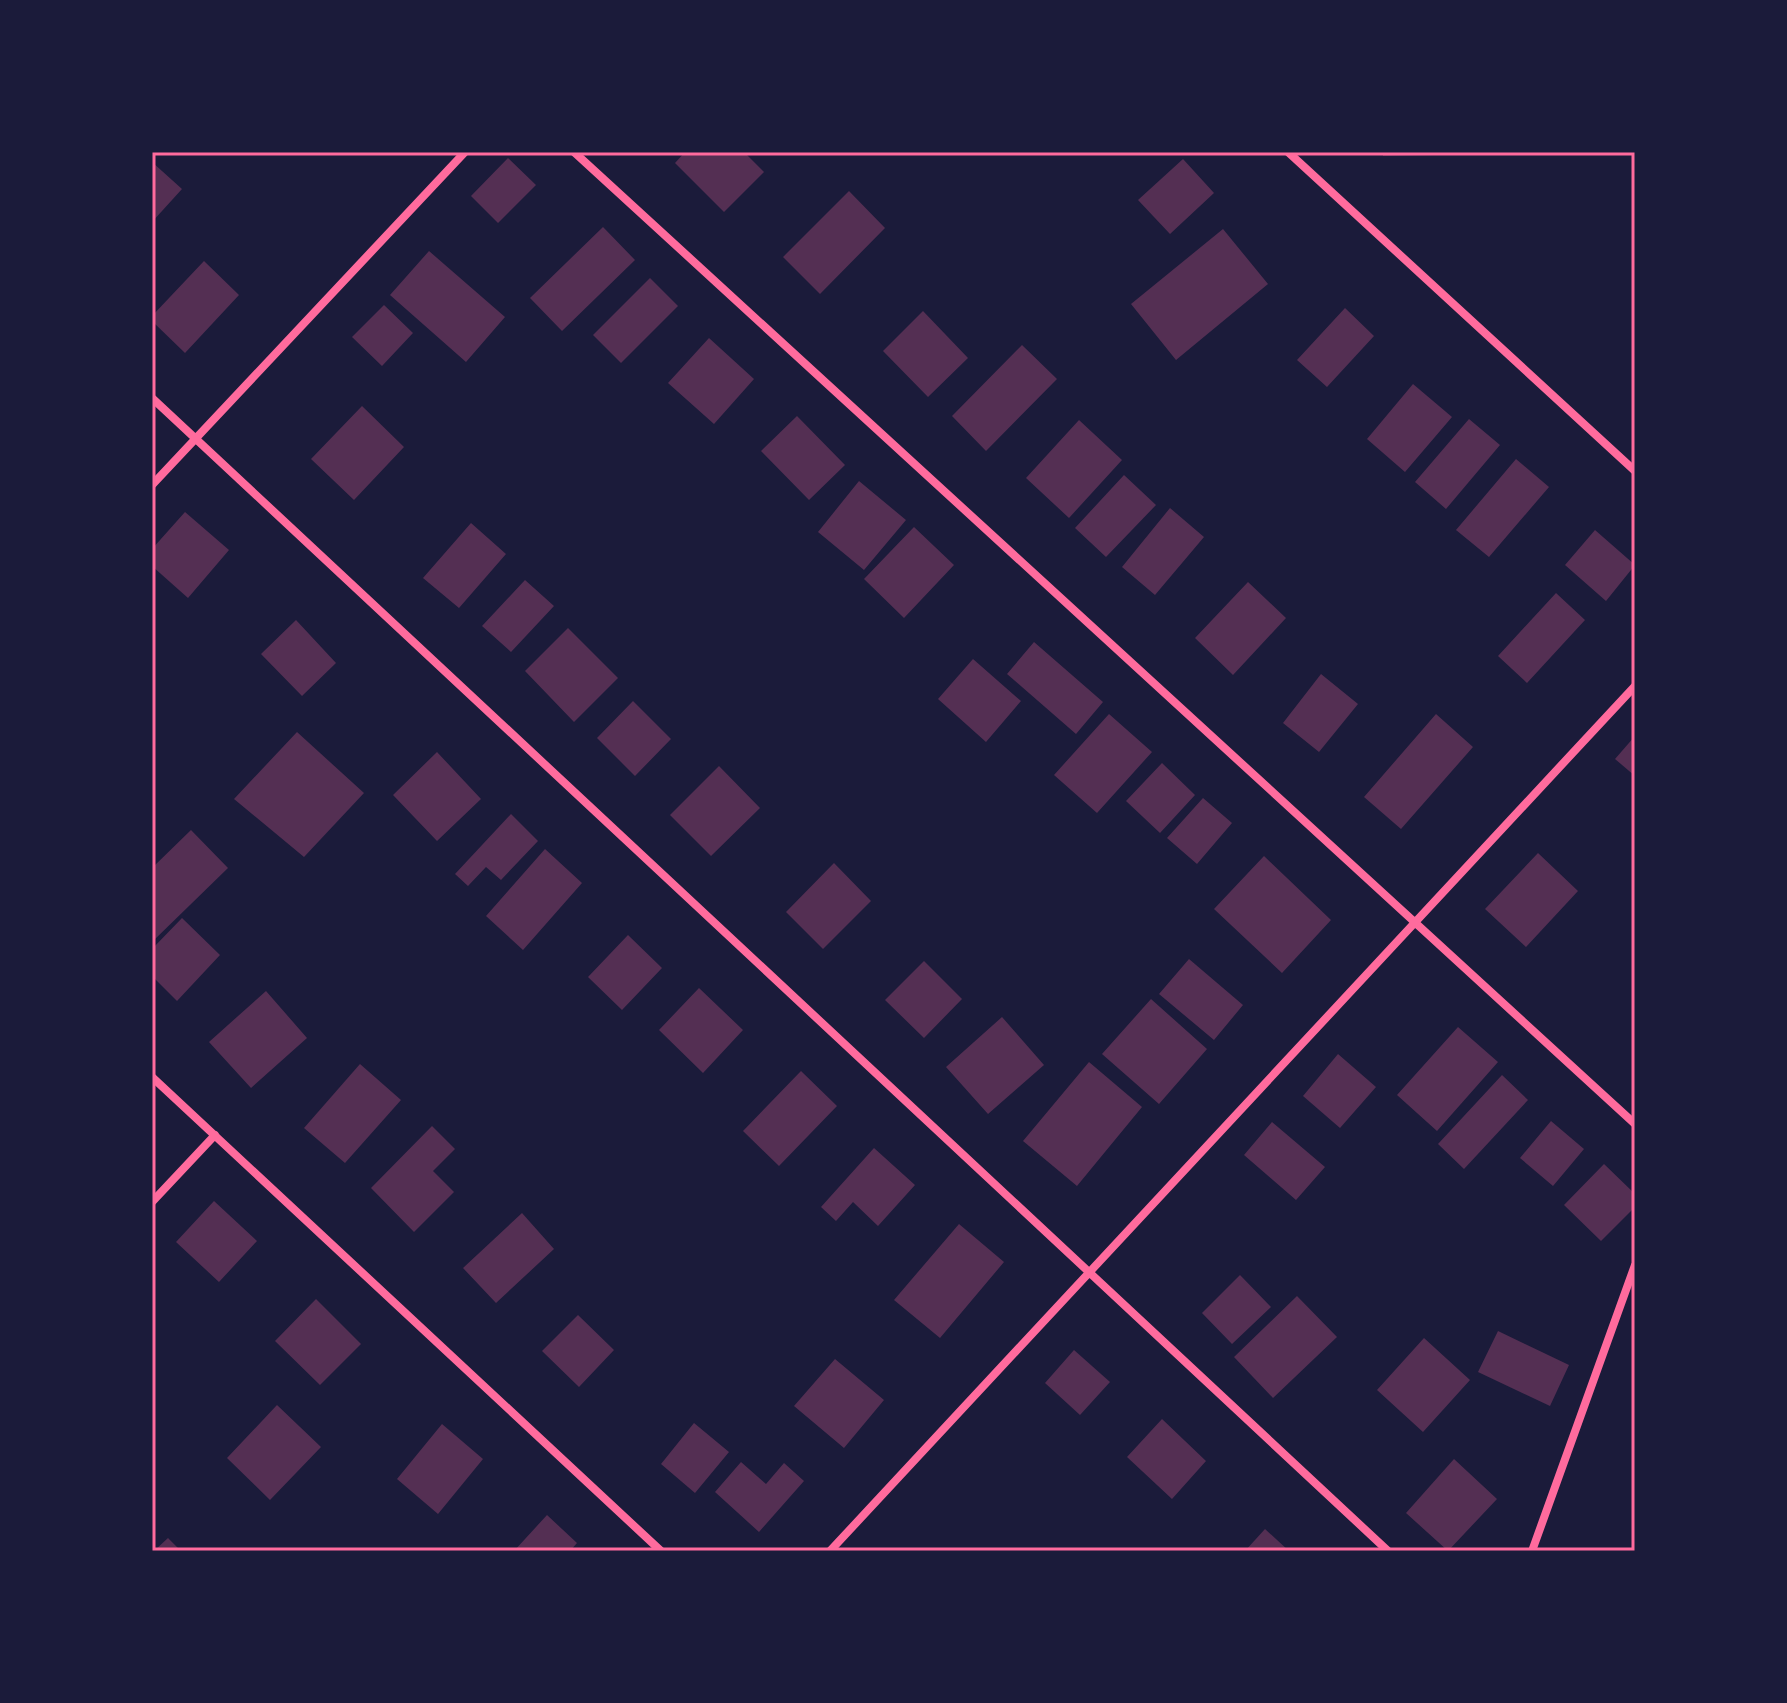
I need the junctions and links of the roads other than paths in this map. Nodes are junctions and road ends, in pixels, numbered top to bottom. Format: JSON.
{"nodes":[{"id":1,"x":465,"y":152,"type":"edge"},
{"id":2,"x":574,"y":152,"type":"edge"},
{"id":3,"x":1288,"y":152,"type":"edge"},
{"id":4,"x":152,"y":398,"type":"edge"},
{"id":5,"x":195,"y":438,"type":"junction"},
{"id":6,"x":1635,"y":471,"type":"edge"},
{"id":7,"x":152,"y":485,"type":"edge"},
{"id":8,"x":1635,"y":686,"type":"edge"},
{"id":9,"x":1415,"y":923,"type":"junction"},
{"id":10,"x":152,"y":1077,"type":"edge"},
{"id":11,"x":1635,"y":1124,"type":"edge"},
{"id":12,"x":215,"y":1135,"type":"junction"},
{"id":13,"x":152,"y":1202,"type":"edge"},
{"id":14,"x":1635,"y":1265,"type":"edge"},
{"id":15,"x":1089,"y":1272,"type":"junction"},
{"id":16,"x":661,"y":1551,"type":"edge"},
{"id":17,"x":830,"y":1551,"type":"edge"},
{"id":18,"x":1388,"y":1551,"type":"edge"},
{"id":19,"x":1532,"y":1551,"type":"edge"}],
"edges":[{"from":1,"to":5,"type":"street"},
{"from":2,"to":9,"type":"street"},
{"from":3,"to":6,"type":"street"},
{"from":4,"to":5,"type":"street"},
{"from":5,"to":7,"type":"street"},
{"from":5,"to":15,"type":"street"},
{"from":8,"to":9,"type":"street"},
{"from":9,"to":11,"type":"street"},
{"from":9,"to":15,"type":"street"},
{"from":10,"to":12,"type":"street"},
{"from":12,"to":13,"type":"street"},
{"from":12,"to":16,"type":"street"},
{"from":14,"to":19,"type":"street"},
{"from":15,"to":17,"type":"street"},
{"from":15,"to":18,"type":"street"}]}
